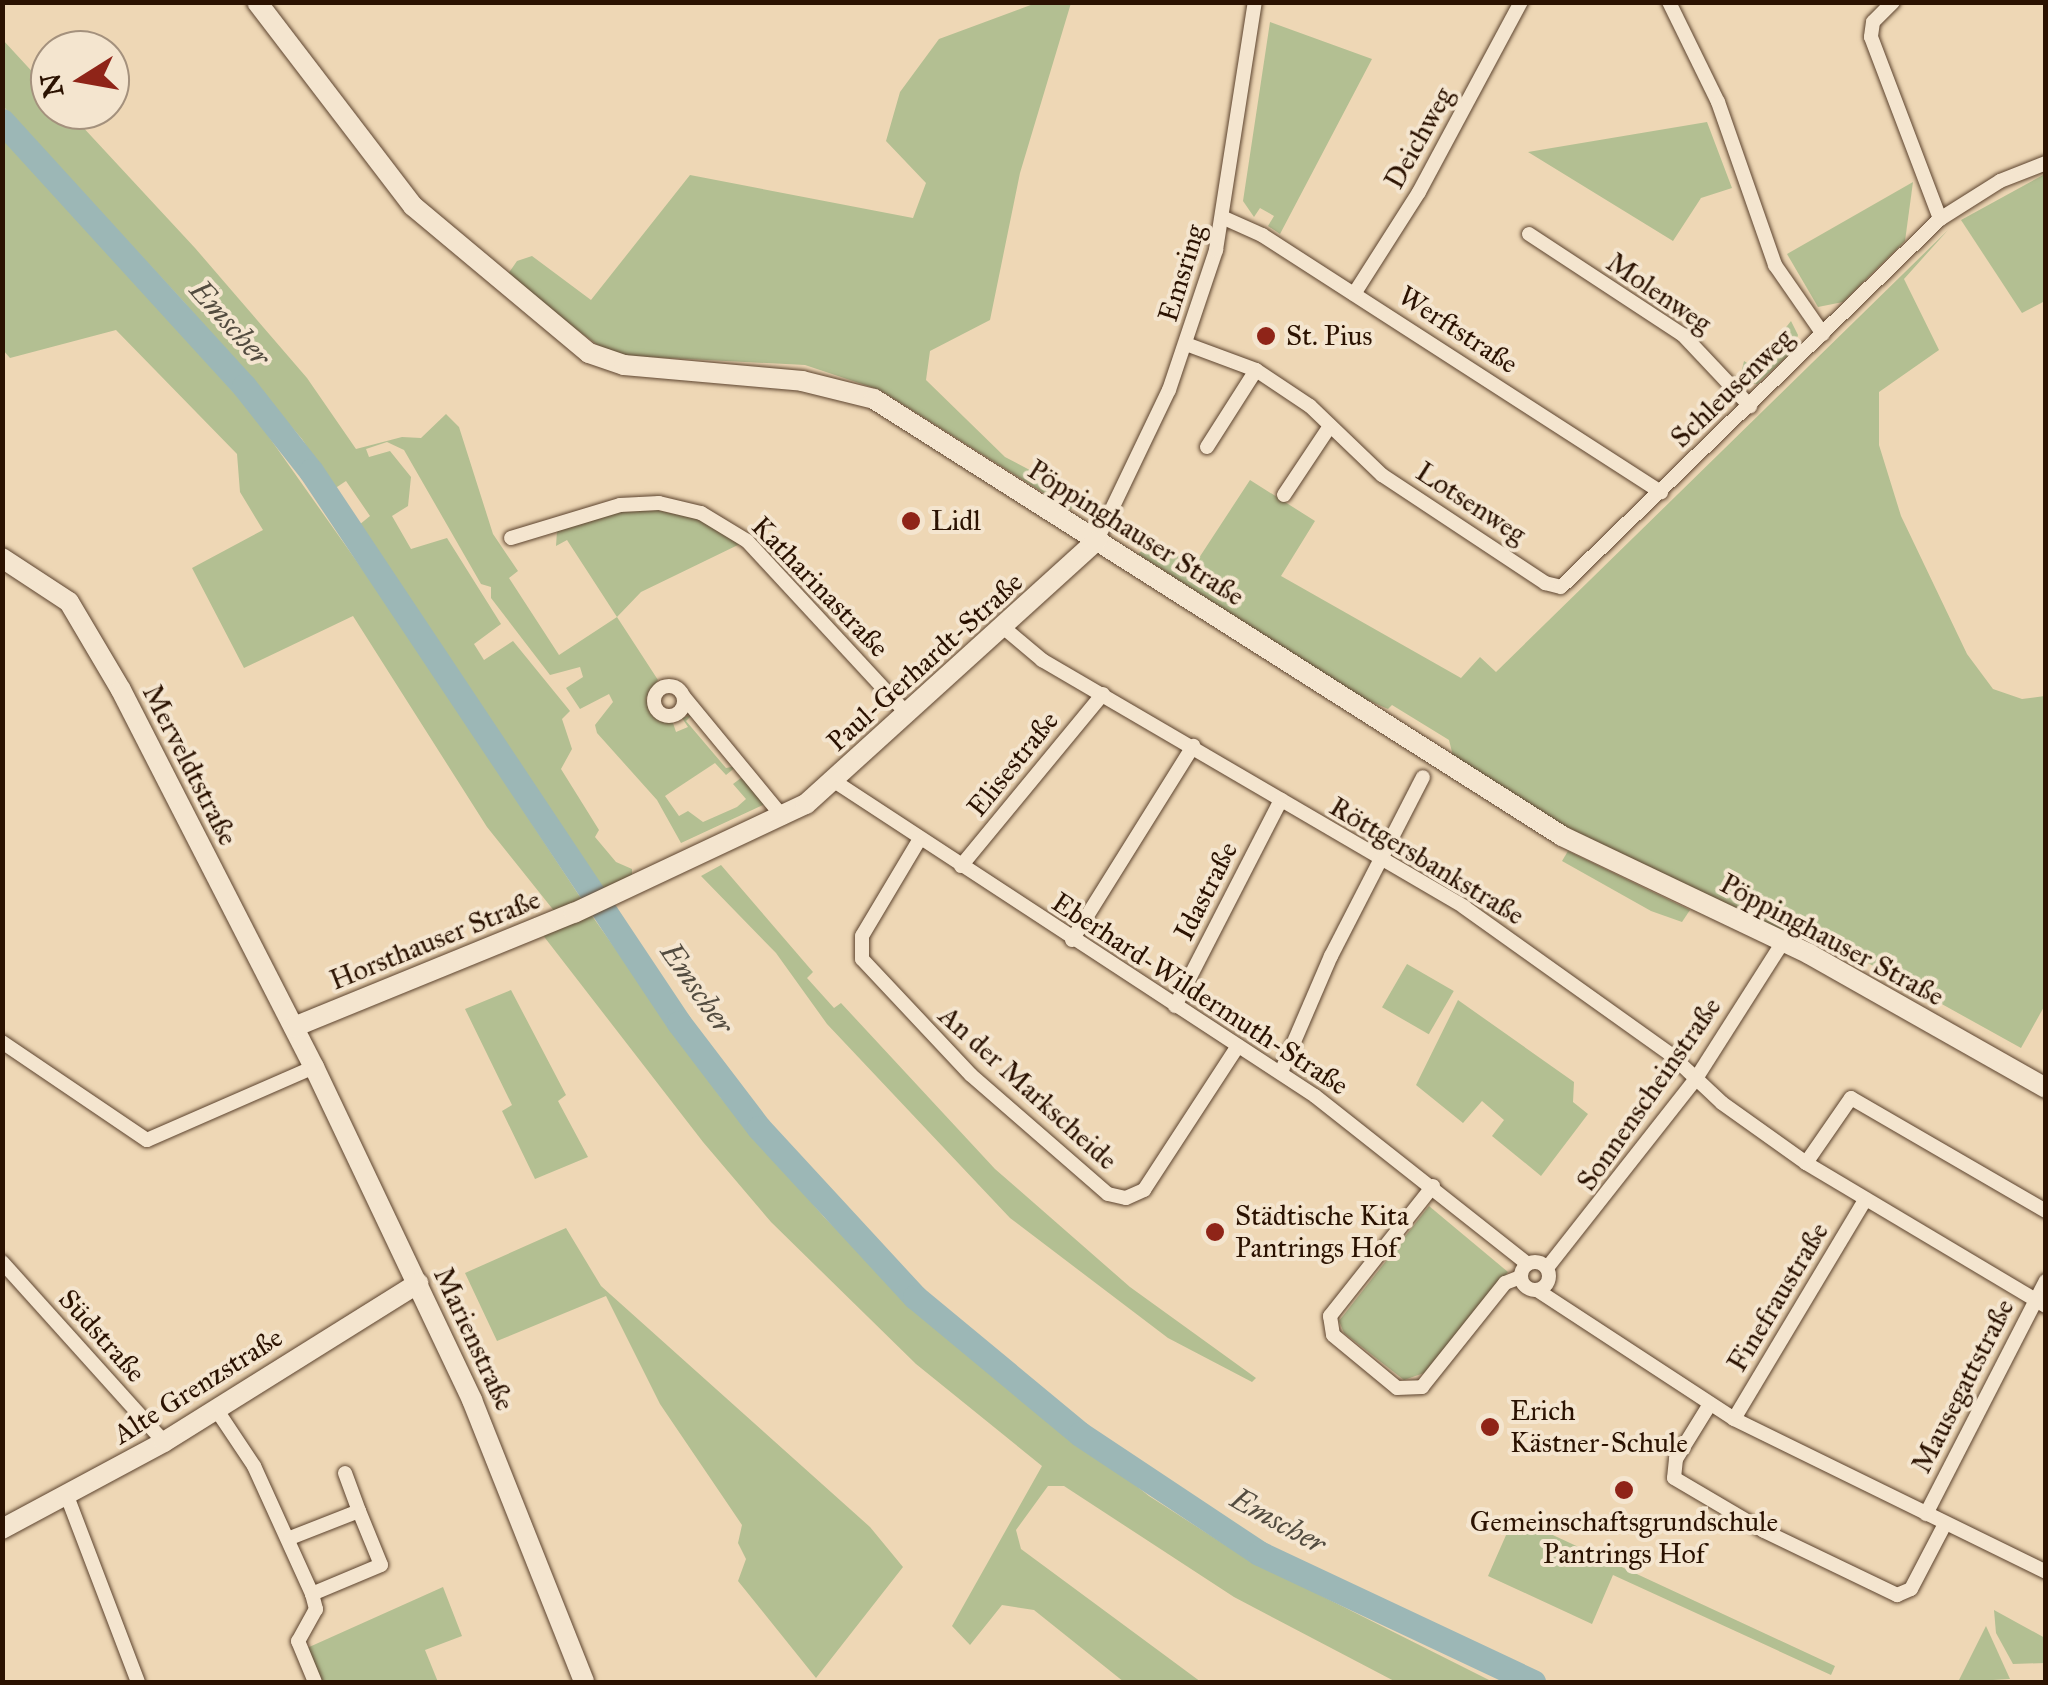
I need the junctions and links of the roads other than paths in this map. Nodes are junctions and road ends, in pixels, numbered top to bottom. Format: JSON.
{"nodes":[{"id":1,"x":257,"y":2,"type":"edge"},
{"id":2,"x":1255,"y":2,"type":"edge"},
{"id":3,"x":1521,"y":2,"type":"edge"},
{"id":4,"x":1669,"y":2,"type":"edge"},
{"id":5,"x":1894,"y":2,"type":"edge"},
{"id":6,"x":2046,"y":163,"type":"edge"},
{"id":7,"x":1224,"y":218,"type":"junction"},
{"id":8,"x":1940,"y":219,"type":"junction"},
{"id":9,"x":1529,"y":234,"type":"dead end"},
{"id":10,"x":1354,"y":294,"type":"junction"},
{"id":11,"x":1823,"y":334,"type":"junction"},
{"id":12,"x":1186,"y":344,"type":"junction"},
{"id":13,"x":1256,"y":370,"type":"junction"},
{"id":14,"x":1750,"y":406,"type":"junction"},
{"id":15,"x":1330,"y":426,"type":"junction"},
{"id":16,"x":1207,"y":446,"type":"dead end"},
{"id":17,"x":1661,"y":492,"type":"junction"},
{"id":18,"x":1284,"y":496,"type":"dead end"},
{"id":19,"x":511,"y":538,"type":"dead end"},
{"id":20,"x":1097,"y":540,"type":"junction"},
{"id":21,"x":2,"y":558,"type":"edge"},
{"id":22,"x":1556,"y":586,"type":"joint"},
{"id":23,"x":1004,"y":628,"type":"junction"},
{"id":24,"x":1103,"y":694,"type":"junction"},
{"id":25,"x":684,"y":698,"type":"dead end"},
{"id":26,"x":908,"y":715,"type":"junction"},
{"id":27,"x":1193,"y":746,"type":"junction"},
{"id":28,"x":1423,"y":778,"type":"dead end"},
{"id":29,"x":834,"y":782,"type":"junction"},
{"id":30,"x":1281,"y":800,"type":"junction"},
{"id":31,"x":783,"y":817,"type":"junction"},
{"id":32,"x":918,"y":842,"type":"junction"},
{"id":33,"x":1378,"y":860,"type":"junction"},
{"id":34,"x":961,"y":866,"type":"junction"},
{"id":35,"x":597,"y":902,"type":"joint"},
{"id":36,"x":1072,"y":940,"type":"junction"},
{"id":37,"x":1783,"y":942,"type":"junction"},
{"id":38,"x":1175,"y":1006,"type":"junction"},
{"id":39,"x":294,"y":1027,"type":"junction"},
{"id":40,"x":2,"y":1042,"type":"edge"},
{"id":41,"x":1238,"y":1046,"type":"junction"},
{"id":42,"x":314,"y":1067,"type":"junction"},
{"id":43,"x":1281,"y":1072,"type":"junction"},
{"id":44,"x":1695,"y":1080,"type":"junction"},
{"id":45,"x":2046,"y":1088,"type":"edge"},
{"id":46,"x":1806,"y":1163,"type":"junction"},
{"id":47,"x":1432,"y":1186,"type":"junction"},
{"id":48,"x":1865,"y":1200,"type":"junction"},
{"id":49,"x":2046,"y":1211,"type":"edge"},
{"id":50,"x":2,"y":1262,"type":"edge"},
{"id":51,"x":1547,"y":1268,"type":"junction"},
{"id":52,"x":1524,"y":1271,"type":"junction"},
{"id":53,"x":2046,"y":1280,"type":"edge"},
{"id":54,"x":418,"y":1284,"type":"junction"},
{"id":55,"x":1536,"y":1290,"type":"junction"},
{"id":56,"x":2040,"y":1303,"type":"edge"},
{"id":57,"x":1710,"y":1404,"type":"junction"},
{"id":58,"x":216,"y":1409,"type":"junction"},
{"id":59,"x":1734,"y":1419,"type":"junction"},
{"id":60,"x":164,"y":1442,"type":"junction"},
{"id":61,"x":344,"y":1473,"type":"dead end"},
{"id":62,"x":67,"y":1496,"type":"junction"},
{"id":63,"x":359,"y":1511,"type":"junction"},
{"id":64,"x":1926,"y":1514,"type":"junction"},
{"id":65,"x":1945,"y":1524,"type":"junction"},
{"id":66,"x":2,"y":1529,"type":"edge"},
{"id":67,"x":290,"y":1538,"type":"junction"},
{"id":68,"x":2046,"y":1572,"type":"edge"},
{"id":69,"x":312,"y":1594,"type":"junction"},
{"id":70,"x":138,"y":1682,"type":"edge"},
{"id":71,"x":315,"y":1682,"type":"edge"},
{"id":72,"x":584,"y":1682,"type":"edge"}],
"edges":[{"from":1,"to":20,"type":"main road","name":"Pöppinghauser Straße"},
{"from":2,"to":7,"type":"street","name":"Emsring"},
{"from":3,"to":10,"type":"street","name":"Deichweg"},
{"from":4,"to":11,"type":"street"},
{"from":5,"to":8,"type":"street"},
{"from":6,"to":8,"type":"street","name":"Schleusenweg"},
{"from":7,"to":10,"type":"street","name":"Werftstraße"},
{"from":7,"to":12,"type":"street","name":"Emsring"},
{"from":8,"to":11,"type":"street","name":"Schleusenweg"},
{"from":9,"to":14,"type":"street","name":"Molenweg"},
{"from":10,"to":17,"type":"street","name":"Werftstraße"},
{"from":11,"to":14,"type":"street","name":"Schleusenweg"},
{"from":12,"to":13,"type":"street","name":"Lotsenweg"},
{"from":12,"to":20,"type":"street","name":"Emsring"},
{"from":13,"to":15,"type":"street","name":"Lotsenweg"},
{"from":13,"to":16,"type":"street"},
{"from":14,"to":17,"type":"street","name":"Schleusenweg"},
{"from":15,"to":18,"type":"street"},
{"from":15,"to":22,"type":"street","name":"Lotsenweg"},
{"from":17,"to":22,"type":"street","name":"Schleusenweg"},
{"from":19,"to":26,"type":"street","name":"Katharinastraße"},
{"from":20,"to":23,"type":"main road","name":"Paul-Gerhardt-Straße"},
{"from":20,"to":37,"type":"main road","name":"Pöppinghauser Straße"},
{"from":21,"to":39,"type":"main road","name":"Merveldtstraße"},
{"from":23,"to":24,"type":"street","name":"Röttgersbankstraße"},
{"from":23,"to":26,"type":"main road","name":"Paul-Gerhardt-Straße"},
{"from":24,"to":27,"type":"street","name":"Röttgersbankstraße"},
{"from":24,"to":34,"type":"street","name":"Elisestraße"},
{"from":25,"to":31,"type":"street"},
{"from":26,"to":29,"type":"main road","name":"Paul-Gerhardt-Straße"},
{"from":27,"to":30,"type":"street","name":"Röttgersbankstraße"},
{"from":27,"to":36,"type":"street"},
{"from":28,"to":33,"type":"street"},
{"from":29,"to":31,"type":"main road","name":"Paul-Gerhardt-Straße"},
{"from":29,"to":32,"type":"street","name":"Eberhard-Wildermuth-Straße"},
{"from":30,"to":33,"type":"street","name":"Röttgersbankstraße"},
{"from":30,"to":38,"type":"street","name":"Idastraße"},
{"from":31,"to":35,"type":"main road","name":"Paul-Gerhardt-Straße"},
{"from":32,"to":34,"type":"street","name":"Eberhard-Wildermuth-Straße"},
{"from":32,"to":41,"type":"street","name":"An der Markscheide"},
{"from":33,"to":43,"type":"street"},
{"from":33,"to":44,"type":"street","name":"Röttgersbankstraße"},
{"from":34,"to":36,"type":"street","name":"Eberhard-Wildermuth-Straße"},
{"from":35,"to":39,"type":"main road","name":"Horsthauser Straße"},
{"from":36,"to":38,"type":"street","name":"Eberhard-Wildermuth-Straße"},
{"from":37,"to":44,"type":"street","name":"Sonnenscheinstraße"},
{"from":37,"to":45,"type":"main road","name":"Pöppinghauser Straße"},
{"from":38,"to":41,"type":"street","name":"Eberhard-Wildermuth-Straße"},
{"from":39,"to":42,"type":"main road","name":"Marienstraße"},
{"from":40,"to":42,"type":"street"},
{"from":41,"to":43,"type":"street","name":"Eberhard-Wildermuth-Straße"},
{"from":42,"to":54,"type":"main road","name":"Marienstraße"},
{"from":43,"to":47,"type":"street","name":"Eberhard-Wildermuth-Straße"},
{"from":44,"to":46,"type":"street","name":"Röttgersbankstraße"},
{"from":44,"to":51,"type":"street","name":"Sonnenscheinstraße"},
{"from":46,"to":48,"type":"street","name":"Röttgersbankstraße"},
{"from":46,"to":49,"type":"street"},
{"from":47,"to":52,"type":"street","name":"Eberhard-Wildermuth-Straße"},
{"from":47,"to":52,"type":"street"},
{"from":48,"to":56,"type":"street","name":"Röttgersbankstraße"},
{"from":48,"to":59,"type":"street","name":"Finefraustraße"},
{"from":50,"to":60,"type":"street","name":"Südstraße"},
{"from":51,"to":52,"type":"street"},
{"from":51,"to":55,"type":"street","name":"Sonnenscheinstraße"},
{"from":52,"to":55,"type":"street","name":"Eberhard-Wildermuth-Straße"},
{"from":53,"to":56,"type":"street","name":"Mausegattstraße"},
{"from":54,"to":58,"type":"main road","name":"Alte Grenzstraße"},
{"from":54,"to":72,"type":"main road","name":"Marienstraße"},
{"from":55,"to":57,"type":"street"},
{"from":56,"to":64,"type":"street","name":"Mausegattstraße"},
{"from":57,"to":59,"type":"street"},
{"from":57,"to":65,"type":"street"},
{"from":58,"to":60,"type":"main road","name":"Alte Grenzstraße"},
{"from":58,"to":67,"type":"street"},
{"from":59,"to":64,"type":"street"},
{"from":60,"to":62,"type":"main road","name":"Alte Grenzstraße"},
{"from":61,"to":63,"type":"street"},
{"from":62,"to":66,"type":"main road","name":"Alte Grenzstraße"},
{"from":62,"to":70,"type":"street"},
{"from":63,"to":67,"type":"street"},
{"from":63,"to":69,"type":"street"},
{"from":64,"to":65,"type":"street"},
{"from":65,"to":68,"type":"street"},
{"from":67,"to":69,"type":"street"},
{"from":69,"to":71,"type":"street"}]}
